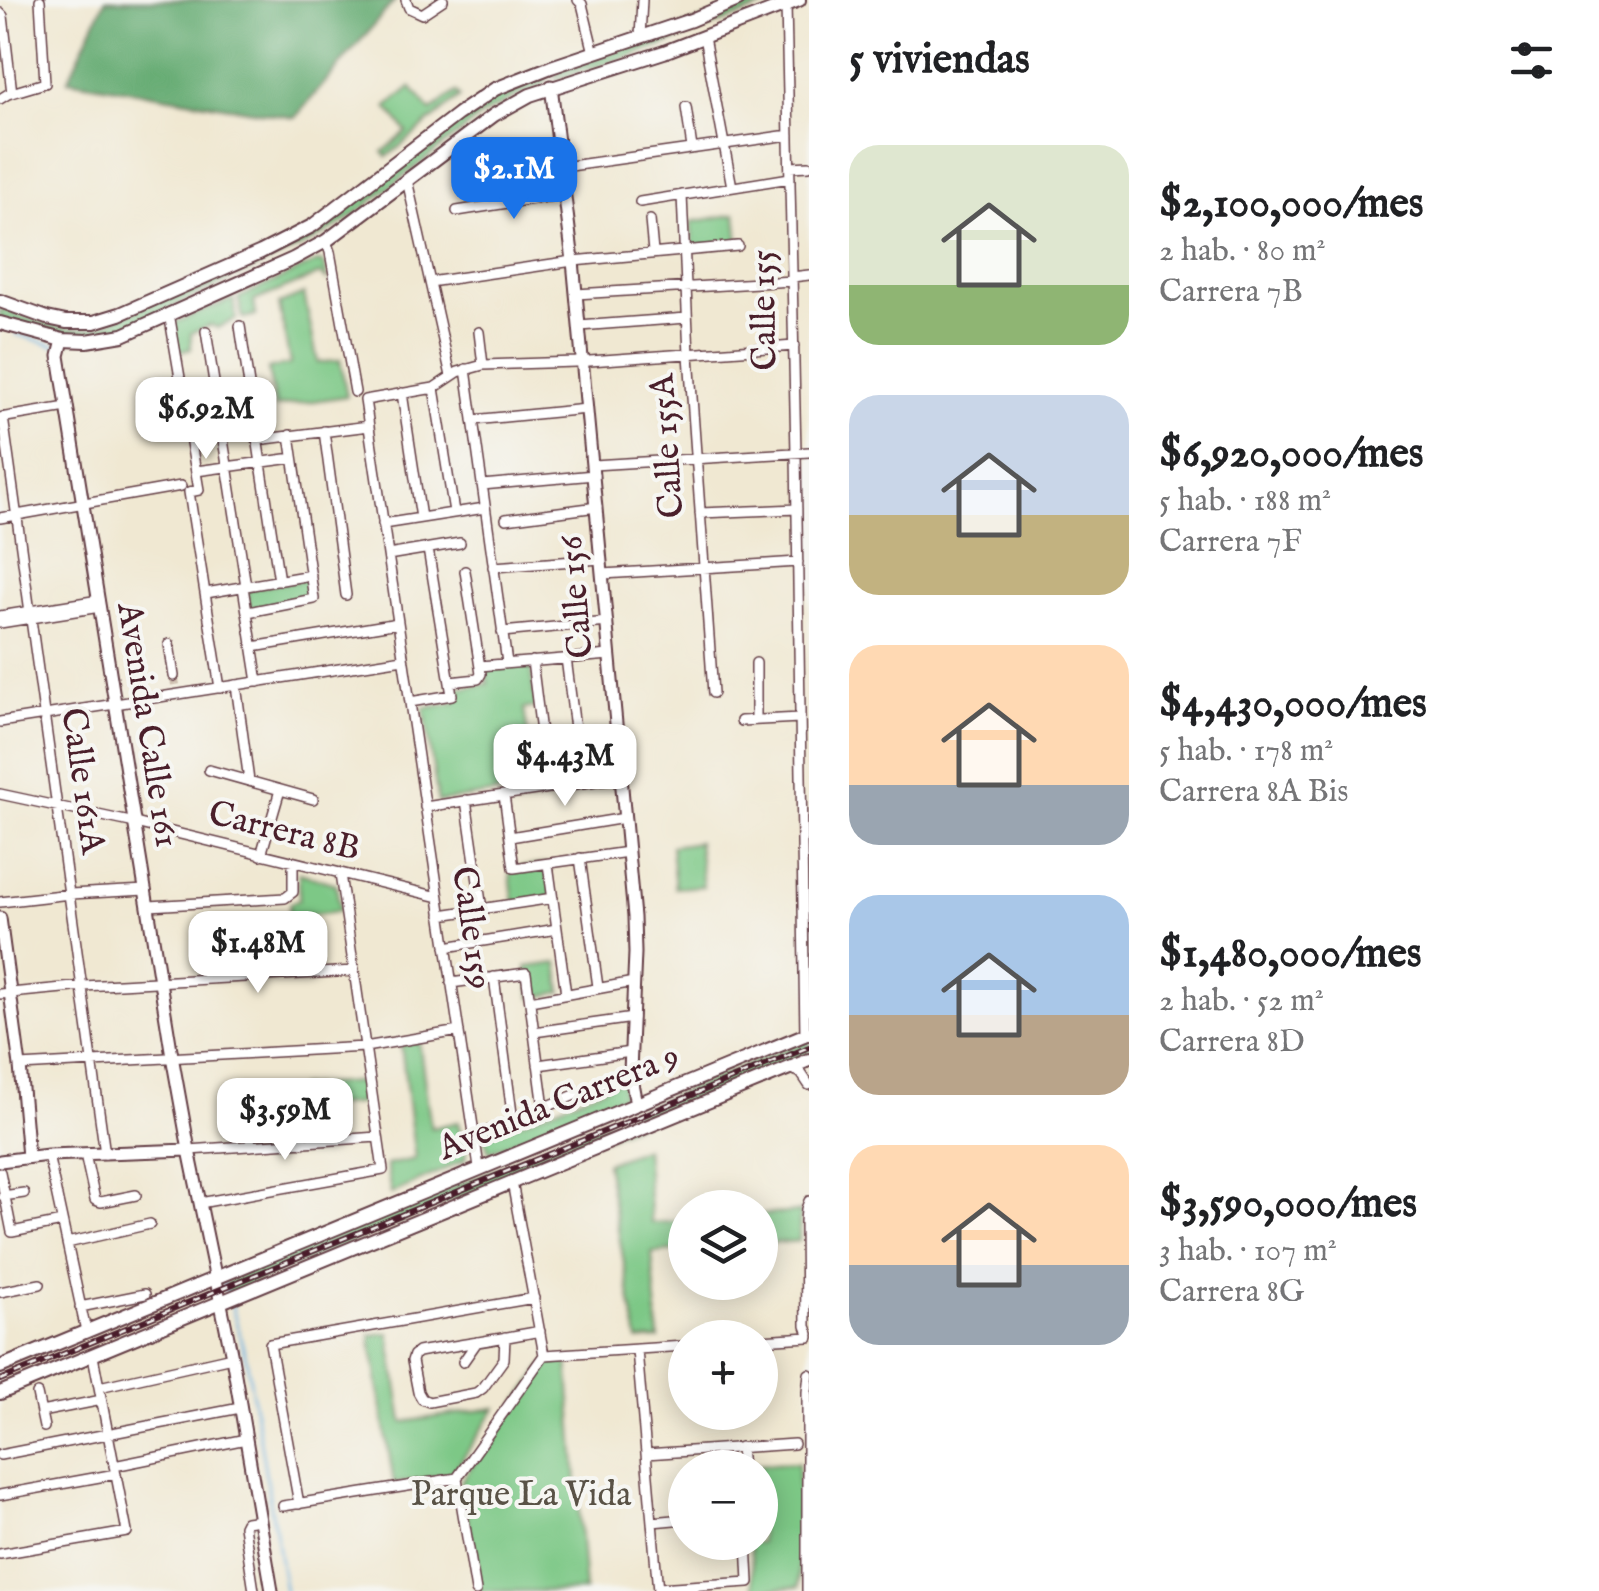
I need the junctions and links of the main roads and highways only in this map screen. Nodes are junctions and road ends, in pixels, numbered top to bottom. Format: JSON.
{"nodes":[{"id":1,"x":738,"y":0,"type":"edge"},
{"id":2,"x":793,"y":2,"type":"edge"},
{"id":3,"x":588,"y":55,"type":"junction"},
{"id":4,"x":551,"y":86,"type":"junction"},
{"id":5,"x":252,"y":255,"type":"junction"},
{"id":6,"x":243,"y":280,"type":"junction"},
{"id":7,"x":0,"y":301,"type":"edge"},
{"id":8,"x":0,"y":323,"type":"edge"},
{"id":9,"x":807,"y":1034,"type":"edge"},
{"id":10,"x":809,"y":1060,"type":"edge"},
{"id":11,"x":0,"y":1367,"type":"edge"},
{"id":12,"x":0,"y":1393,"type":"edge"}],
"edges":[{"from":1,"to":3,"type":"main road"},
{"from":2,"to":4,"type":"main road"},
{"from":3,"to":4,"type":"main road"},
{"from":3,"to":5,"type":"main road"},
{"from":4,"to":6,"type":"main road"},
{"from":5,"to":6,"type":"main road"},
{"from":5,"to":7,"type":"main road"},
{"from":6,"to":8,"type":"main road"},
{"from":9,"to":11,"type":"main road","name":"Avenida Carrera 9"},
{"from":10,"to":12,"type":"main road","name":"Avenida Carrera 9"}]}
